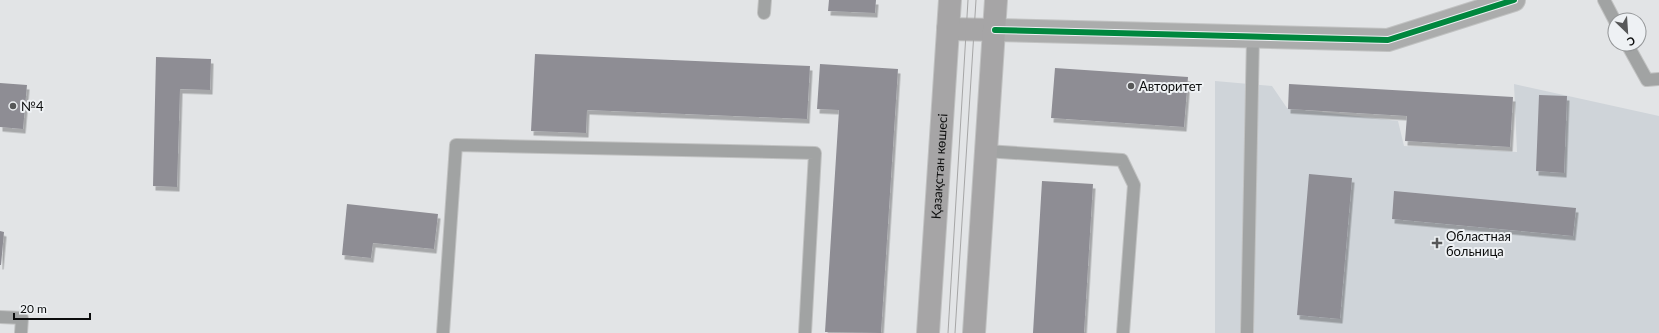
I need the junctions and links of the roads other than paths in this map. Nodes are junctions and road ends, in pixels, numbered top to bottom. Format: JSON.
{"nodes":[{"id":1,"x":765,"y":0,"type":"edge"},
{"id":2,"x":950,"y":0,"type":"edge"},
{"id":3,"x":996,"y":0,"type":"edge"},
{"id":4,"x":1604,"y":0,"type":"edge"},
{"id":5,"x":1502,"y":2,"type":"edge"},
{"id":6,"x":1610,"y":12,"type":"edge"},
{"id":7,"x":764,"y":13,"type":"dead end"},
{"id":8,"x":948,"y":29,"type":"junction"},
{"id":9,"x":995,"y":30,"type":"junction"},
{"id":10,"x":1253,"y":37,"type":"junction"},
{"id":11,"x":1631,"y":52,"type":"edge"},
{"id":12,"x":1659,"y":79,"type":"edge"},
{"id":13,"x":986,"y":151,"type":"junction"},
{"id":14,"x":0,"y":317,"type":"edge"},
{"id":15,"x":21,"y":333,"type":"edge"},
{"id":16,"x":443,"y":333,"type":"edge"},
{"id":17,"x":805,"y":333,"type":"edge"},
{"id":18,"x":928,"y":333,"type":"edge"},
{"id":19,"x":974,"y":333,"type":"edge"},
{"id":20,"x":1123,"y":333,"type":"edge"},
{"id":21,"x":1247,"y":333,"type":"edge"}],
"edges":[{"from":1,"to":7,"type":"lane"},
{"from":2,"to":8,"type":"main road","name":"Қазақстан көшесі"},
{"from":3,"to":9,"type":"main road"},
{"from":4,"to":6,"type":"lane"},
{"from":5,"to":10,"type":"street"},
{"from":8,"to":9,"type":"main road"},
{"from":8,"to":18,"type":"main road","name":"Қазақстан көшесі"},
{"from":9,"to":10,"type":"street"},
{"from":9,"to":13,"type":"main road"},
{"from":10,"to":21,"type":"lane"},
{"from":11,"to":12,"type":"lane"},
{"from":13,"to":19,"type":"main road"},
{"from":13,"to":20,"type":"lane"},
{"from":14,"to":15,"type":"lane"},
{"from":16,"to":17,"type":"lane"}]}
